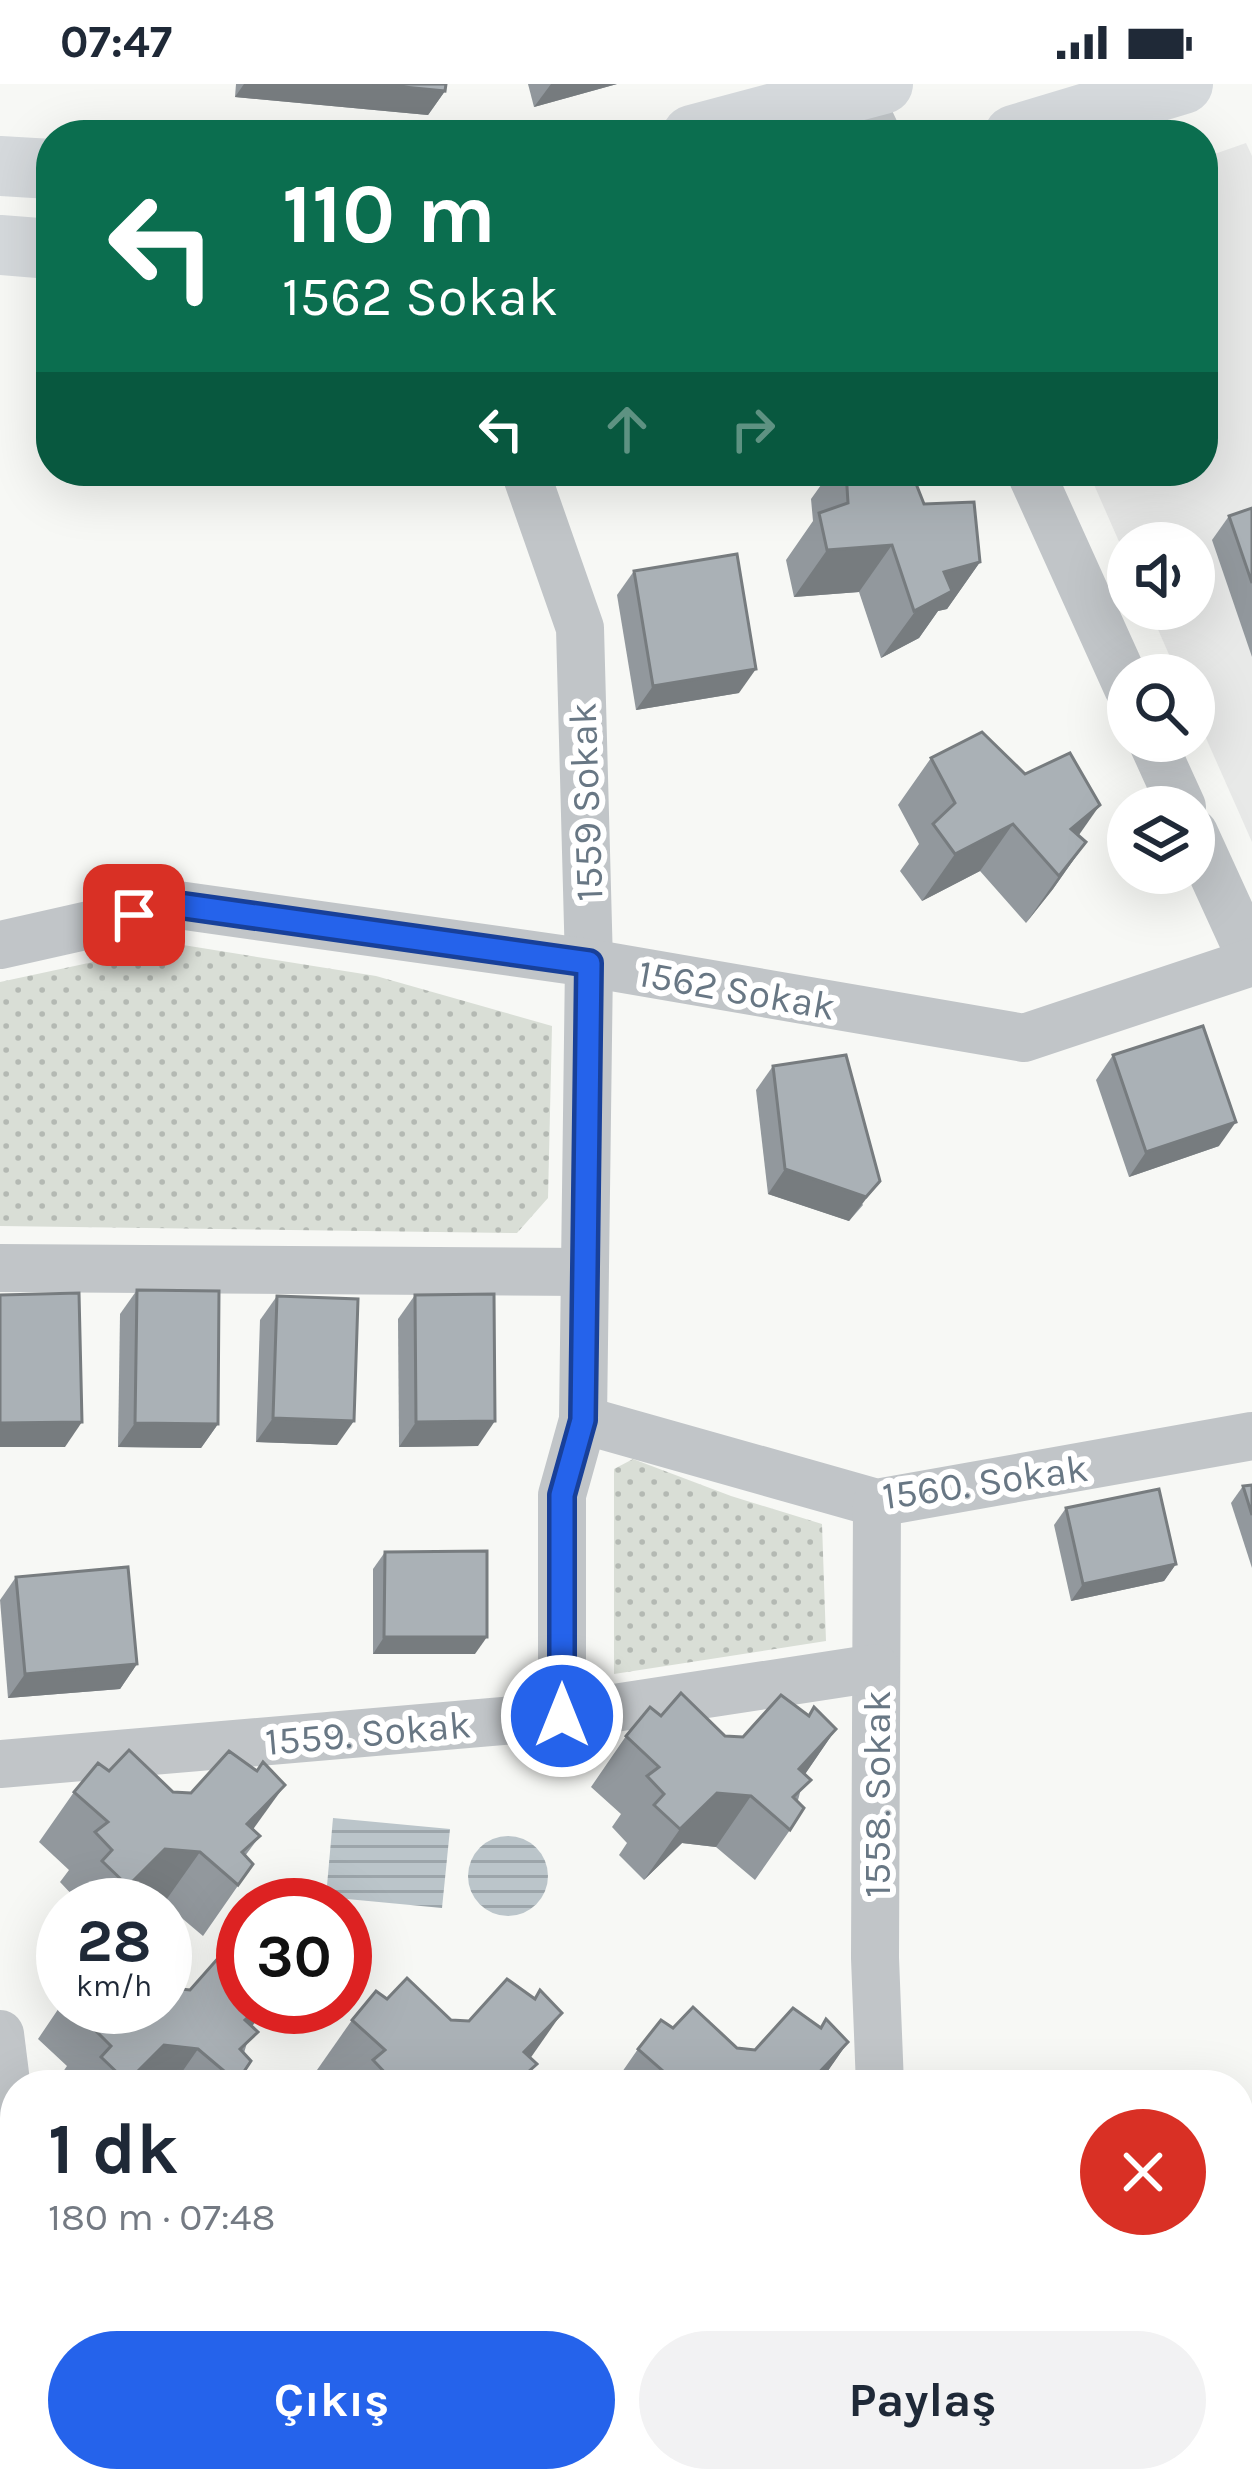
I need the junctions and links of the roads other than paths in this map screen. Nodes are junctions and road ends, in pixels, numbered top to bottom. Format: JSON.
{"nodes":[{"id":1,"x":1183,"y":84,"type":"edge"},
{"id":2,"x":868,"y":99,"type":"edge"},
{"id":3,"x":765,"y":120,"type":"edge"},
{"id":4,"x":1064,"y":120,"type":"edge"},
{"id":5,"x":0,"y":166,"type":"edge"},
{"id":6,"x":36,"y":169,"type":"edge"},
{"id":7,"x":0,"y":244,"type":"edge"},
{"id":8,"x":36,"y":248,"type":"edge"},
{"id":9,"x":530,"y":486,"type":"edge"},
{"id":10,"x":1037,"y":486,"type":"edge"},
{"id":11,"x":1113,"y":654,"type":"edge"},
{"id":12,"x":1215,"y":879,"type":"edge"},
{"id":13,"x":0,"y":945,"type":"edge"},
{"id":14,"x":1252,"y":961,"type":"edge"},
{"id":15,"x":589,"y":963,"type":"junction"},
{"id":16,"x":0,"y":1268,"type":"edge"},
{"id":17,"x":584,"y":1272,"type":"junction"},
{"id":18,"x":583,"y":1420,"type":"junction"},
{"id":19,"x":1252,"y":1436,"type":"edge"},
{"id":20,"x":877,"y":1503,"type":"junction"},
{"id":21,"x":876,"y":1668,"type":"junction"},
{"id":22,"x":562,"y":1716,"type":"junction"},
{"id":23,"x":0,"y":1764,"type":"edge"},
{"id":24,"x":0,"y":2034,"type":"edge"},
{"id":25,"x":4,"y":2070,"type":"edge"},
{"id":26,"x":879,"y":2070,"type":"edge"}],
"edges":[{"from":1,"to":4,"type":"main road"},
{"from":2,"to":3,"type":"main road"},
{"from":5,"to":6,"type":"main road"},
{"from":7,"to":8,"type":"main road"},
{"from":9,"to":15,"type":"street","name":"1559 Sokak"},
{"from":10,"to":11,"type":"street"},
{"from":12,"to":14,"type":"street"},
{"from":13,"to":15,"type":"street","name":"1562 Sokak"},
{"from":14,"to":15,"type":"street","name":"1562 Sokak"},
{"from":15,"to":17,"type":"street","name":"1559 Sokak"},
{"from":16,"to":17,"type":"street"},
{"from":17,"to":18,"type":"street","name":"1559 Sokak"},
{"from":18,"to":20,"type":"street","name":"1560. Sokak"},
{"from":18,"to":22,"type":"street","name":"1559 Sokak"},
{"from":19,"to":20,"type":"street","name":"1560. Sokak"},
{"from":20,"to":21,"type":"street","name":"1558. Sokak"},
{"from":21,"to":22,"type":"street","name":"1559. Sokak"},
{"from":21,"to":26,"type":"street","name":"1558. Sokak"},
{"from":22,"to":23,"type":"street","name":"1559. Sokak"},
{"from":24,"to":25,"type":"street"}]}
